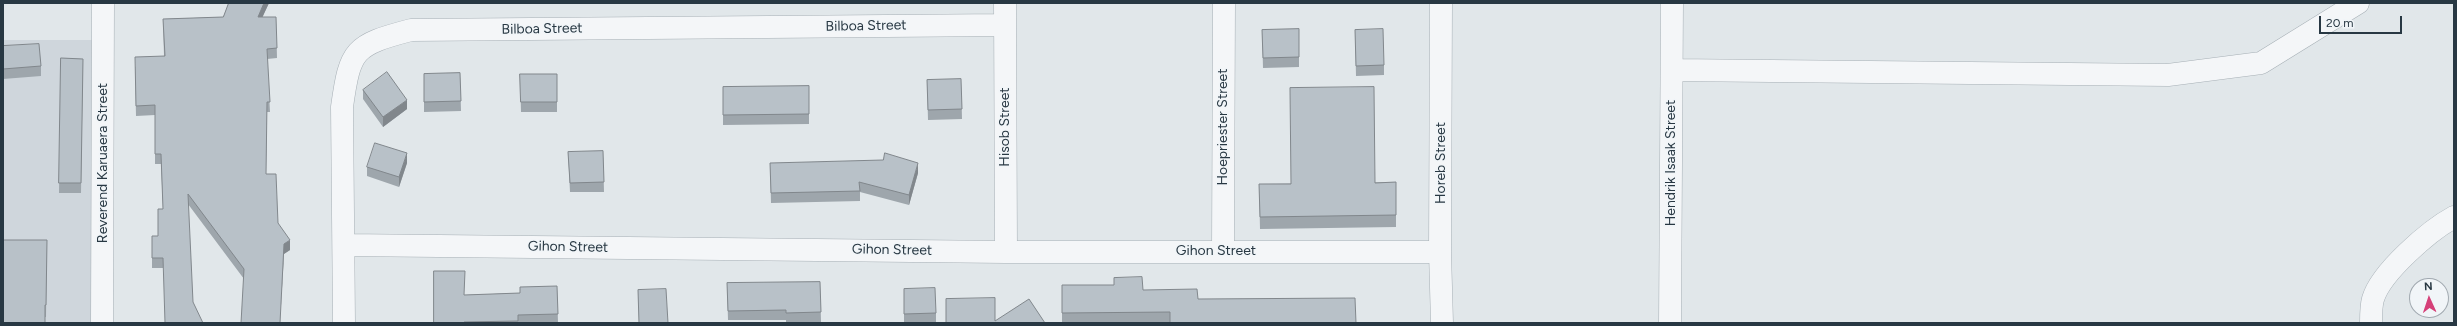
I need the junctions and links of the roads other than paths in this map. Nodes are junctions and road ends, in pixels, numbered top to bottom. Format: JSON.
{"nodes":[{"id":1,"x":103,"y":3,"type":"edge"},
{"id":2,"x":1005,"y":3,"type":"edge"},
{"id":3,"x":1224,"y":3,"type":"edge"},
{"id":4,"x":1441,"y":3,"type":"edge"},
{"id":5,"x":1672,"y":3,"type":"edge"},
{"id":6,"x":2358,"y":3,"type":"edge"},
{"id":7,"x":1005,"y":25,"type":"junction"},
{"id":8,"x":1672,"y":70,"type":"junction"},
{"id":9,"x":2454,"y":217,"type":"edge"},
{"id":10,"x":344,"y":245,"type":"junction"},
{"id":11,"x":1222,"y":250,"type":"junction"},
{"id":12,"x":1006,"y":252,"type":"junction"},
{"id":13,"x":1440,"y":252,"type":"junction"},
{"id":14,"x":102,"y":323,"type":"edge"},
{"id":15,"x":344,"y":323,"type":"edge"},
{"id":16,"x":1442,"y":323,"type":"edge"},
{"id":17,"x":1670,"y":323,"type":"edge"},
{"id":18,"x":2371,"y":323,"type":"edge"}],
"edges":[{"from":1,"to":14,"type":"street","name":"Reverend Karuaera Street"},
{"from":2,"to":7,"type":"street","name":"Hisob Street"},
{"from":3,"to":11,"type":"street","name":"Hoepriester Street"},
{"from":4,"to":13,"type":"street","name":"Horeb Street"},
{"from":5,"to":8,"type":"street","name":"Hendrik Isaak Street"},
{"from":6,"to":8,"type":"street"},
{"from":7,"to":10,"type":"street","name":"Bilboa Street"},
{"from":7,"to":12,"type":"street","name":"Hisob Street"},
{"from":8,"to":17,"type":"street","name":"Hendrik Isaak Street"},
{"from":9,"to":18,"type":"street"},
{"from":10,"to":12,"type":"street","name":"Gihon Street"},
{"from":10,"to":15,"type":"street","name":"Bilboa Street"},
{"from":11,"to":12,"type":"street","name":"Gihon Street"},
{"from":11,"to":13,"type":"street","name":"Gihon Street"},
{"from":13,"to":16,"type":"street","name":"Horeb Street"}]}
